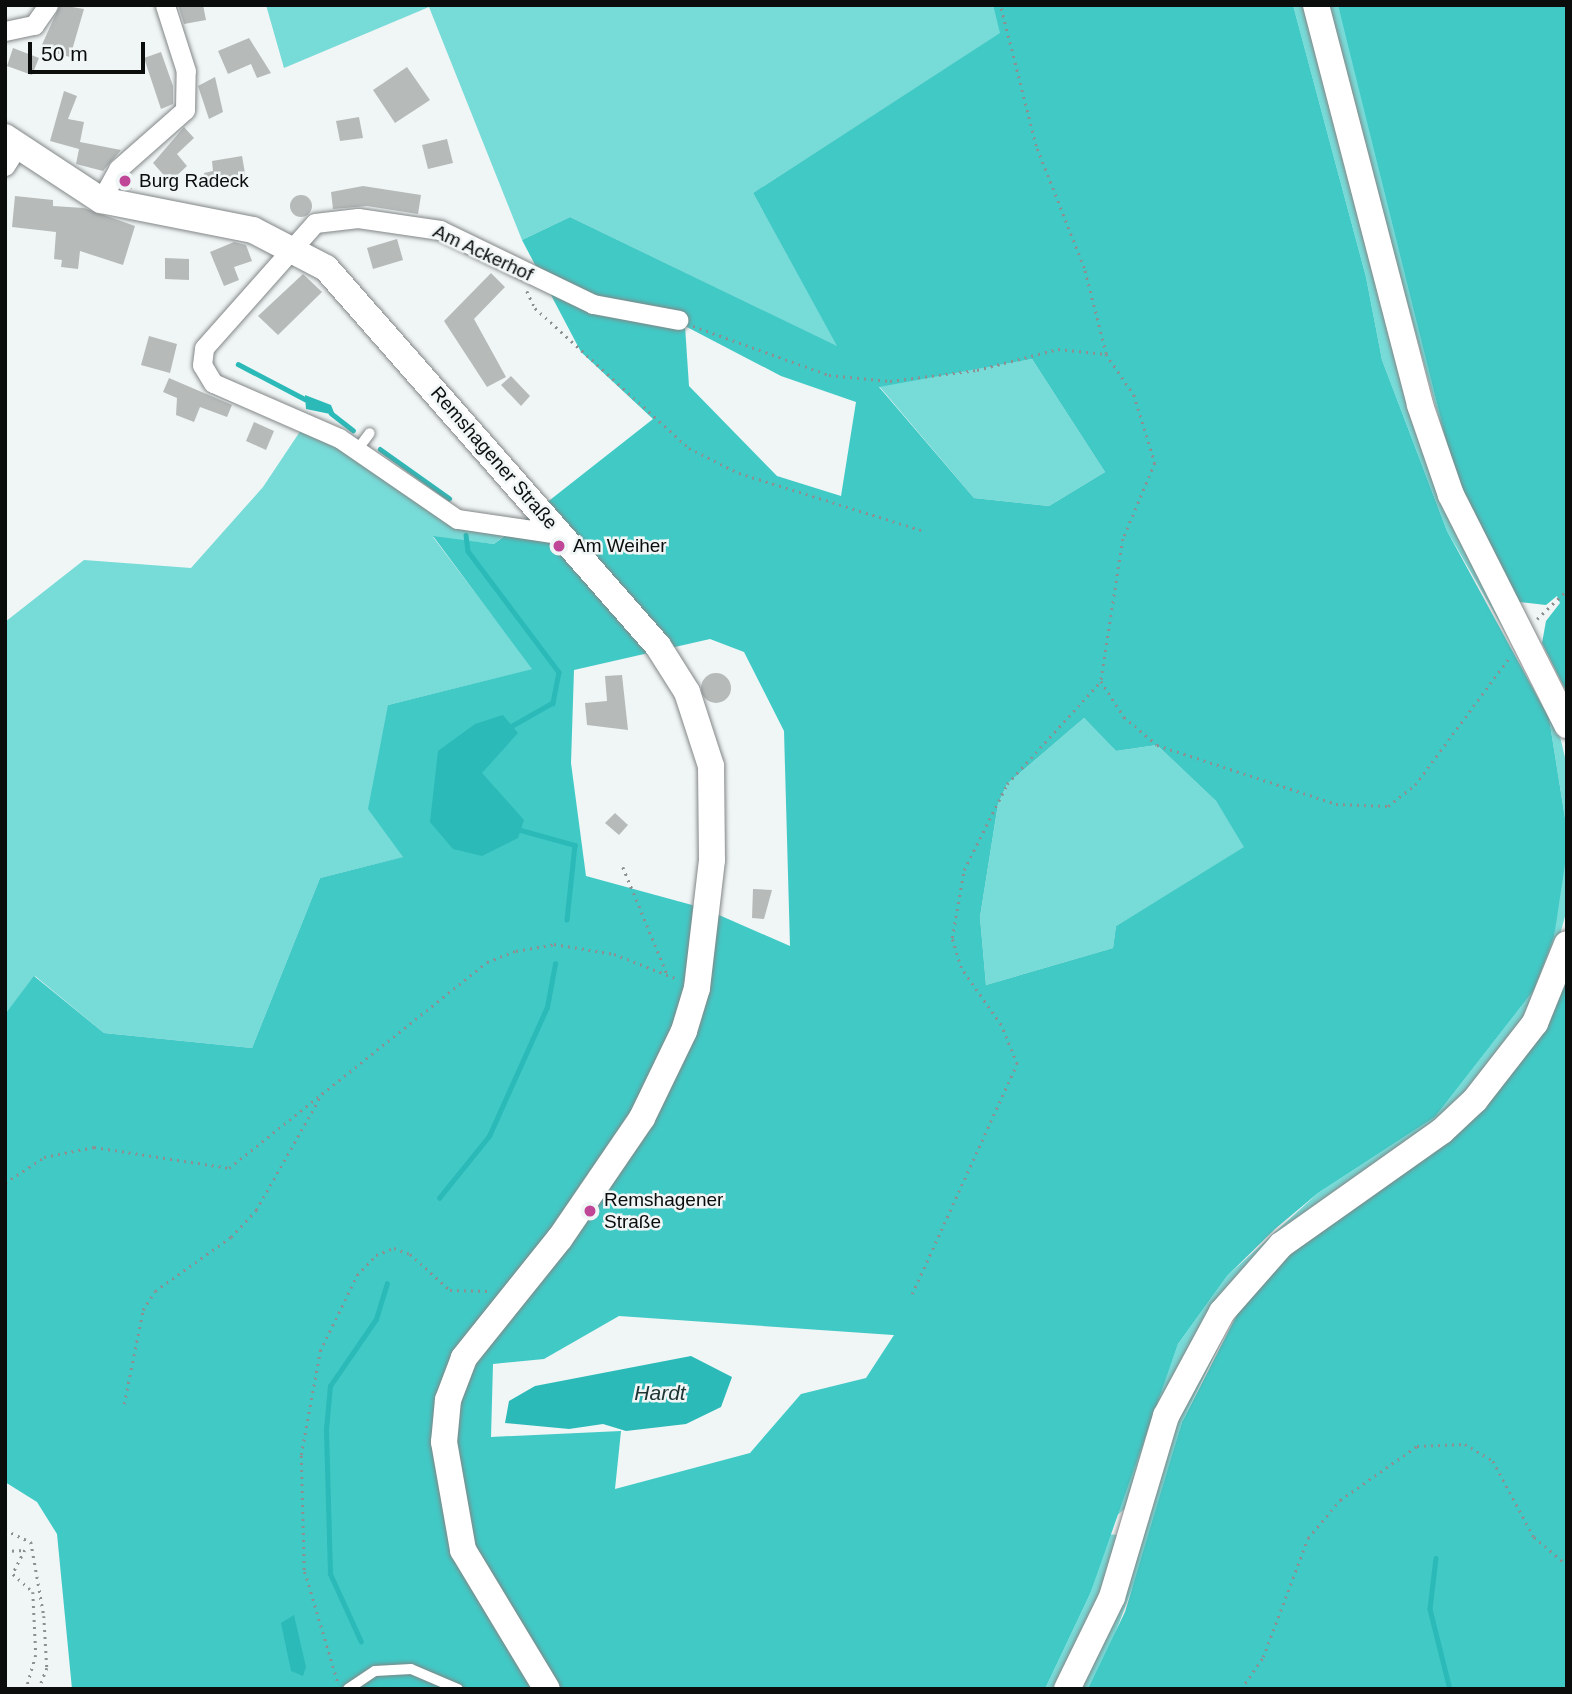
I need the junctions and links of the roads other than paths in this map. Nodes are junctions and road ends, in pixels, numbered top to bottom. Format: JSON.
{"nodes":[{"id":1,"x":48,"y":5,"type":"edge"},
{"id":2,"x":165,"y":5,"type":"edge"},
{"id":3,"x":1316,"y":5,"type":"edge"},
{"id":4,"x":5,"y":31,"type":"edge"},
{"id":5,"x":9,"y":150,"type":"edge"},
{"id":6,"x":101,"y":200,"type":"junction"},
{"id":7,"x":292,"y":245,"type":"junction"},
{"id":8,"x":679,"y":320,"type":"road end"},
{"id":9,"x":370,"y":433,"type":"dead end"},
{"id":10,"x":357,"y":450,"type":"junction"},
{"id":11,"x":559,"y":534,"type":"junction"},
{"id":12,"x":1567,"y":725,"type":"edge"},
{"id":13,"x":1567,"y":944,"type":"edge"},
{"id":14,"x":348,"y":1689,"type":"edge"},
{"id":15,"x":458,"y":1689,"type":"edge"},
{"id":16,"x":547,"y":1689,"type":"edge"},
{"id":17,"x":1067,"y":1689,"type":"edge"}],
"edges":[{"from":1,"to":4,"type":"street"},
{"from":2,"to":6,"type":"street"},
{"from":3,"to":12,"type":"street"},
{"from":5,"to":6,"type":"street","name":"Remshagener Straße"},
{"from":6,"to":7,"type":"street","name":"Remshagener Straße"},
{"from":7,"to":8,"type":"street","name":"Am Ackerhof"},
{"from":7,"to":10,"type":"street"},
{"from":7,"to":11,"type":"street","name":"Remshagener Straße"},
{"from":9,"to":10,"type":"lane"},
{"from":10,"to":11,"type":"street"},
{"from":11,"to":16,"type":"street","name":"Remshagener Straße"},
{"from":13,"to":17,"type":"street"},
{"from":14,"to":15,"type":"lane"}]}
